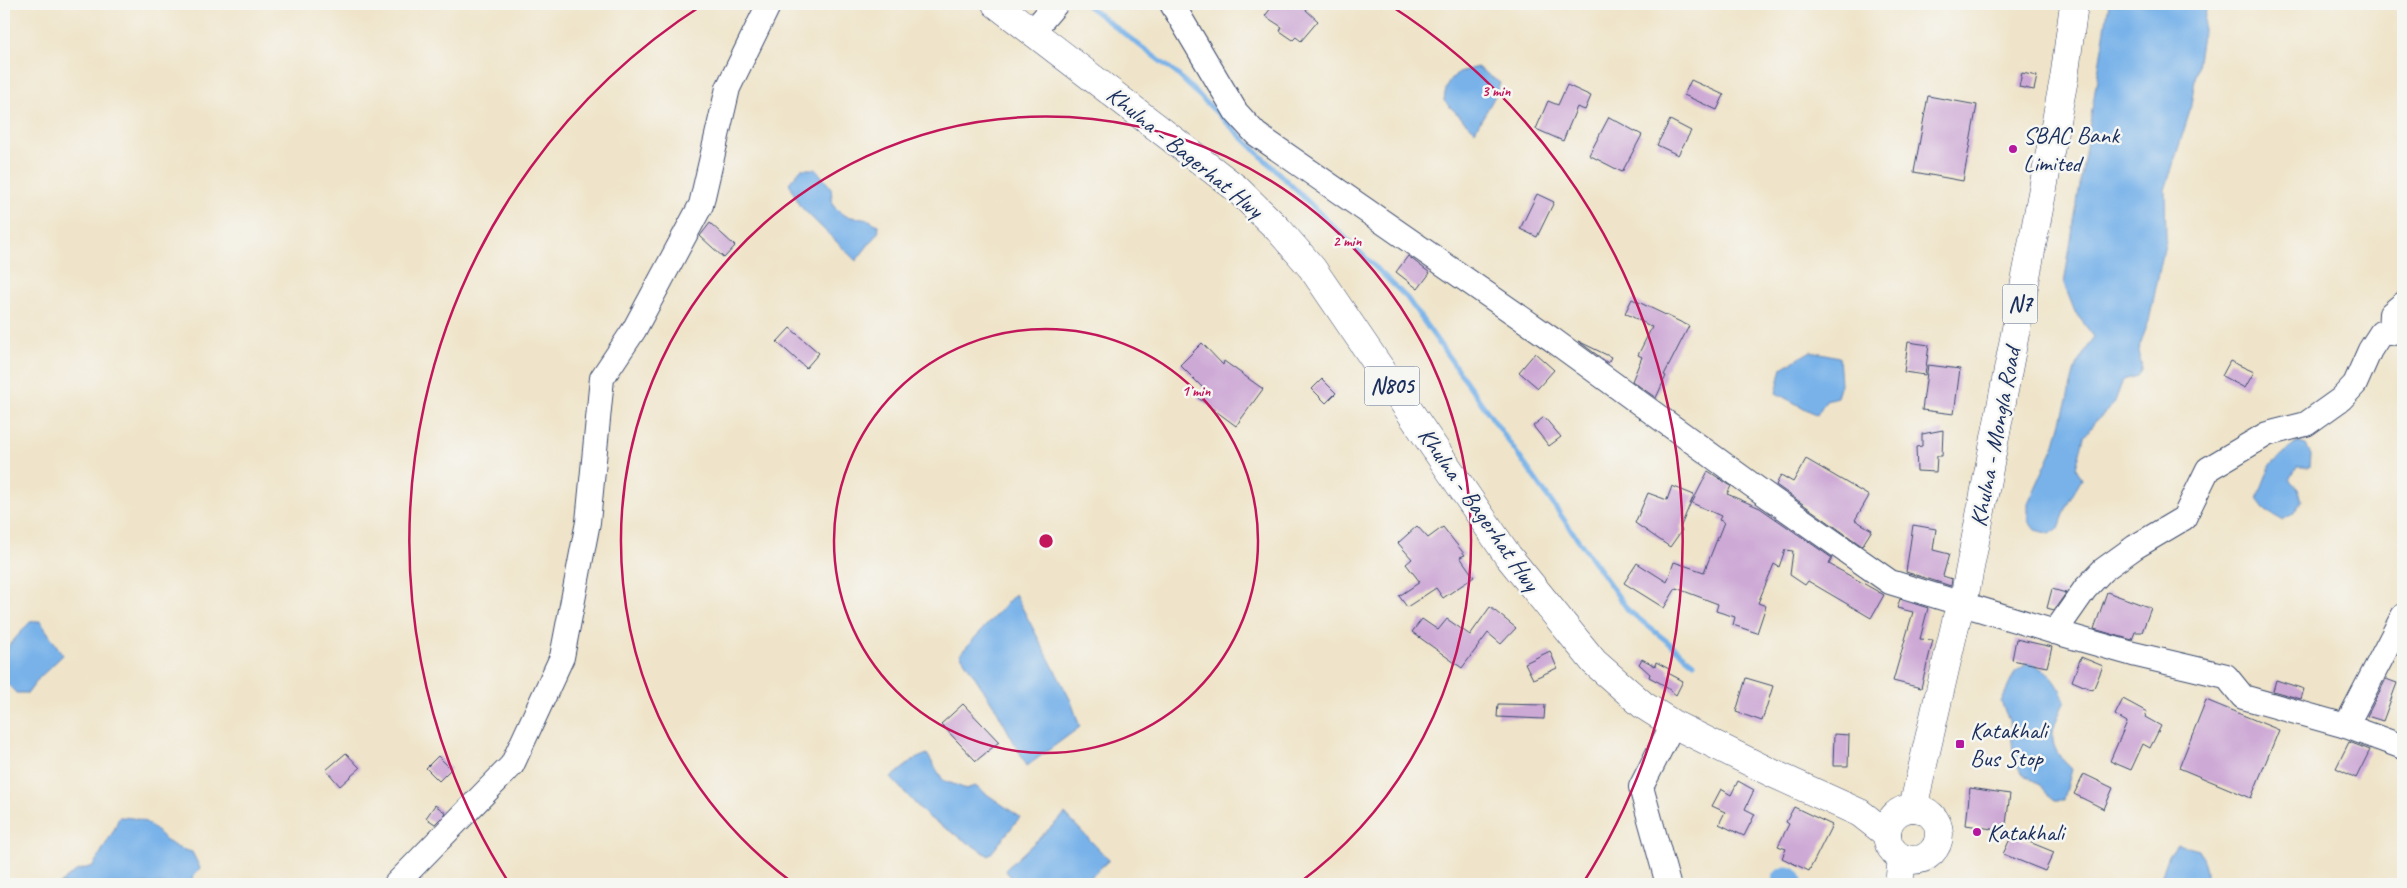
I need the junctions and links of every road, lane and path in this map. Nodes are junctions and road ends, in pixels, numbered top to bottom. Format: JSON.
{"nodes":[{"id":1,"x":769,"y":4,"type":"edge"},
{"id":2,"x":996,"y":4,"type":"edge"},
{"id":3,"x":1056,"y":4,"type":"edge"},
{"id":4,"x":1172,"y":4,"type":"edge"},
{"id":5,"x":2074,"y":4,"type":"edge"},
{"id":6,"x":1032,"y":32,"type":"junction"},
{"id":7,"x":2403,"y":304,"type":"edge"},
{"id":8,"x":1963,"y":604,"type":"junction"},
{"id":9,"x":2403,"y":616,"type":"edge"},
{"id":10,"x":2056,"y":632,"type":"junction"},
{"id":11,"x":1673,"y":724,"type":"junction"},
{"id":12,"x":2346,"y":726,"type":"junction"},
{"id":13,"x":2403,"y":747,"type":"edge"},
{"id":14,"x":1905,"y":817,"type":"junction"},
{"id":15,"x":1909,"y":868,"type":"edge"},
{"id":16,"x":396,"y":884,"type":"edge"},
{"id":17,"x":1668,"y":884,"type":"edge"},
{"id":18,"x":1898,"y":884,"type":"edge"}],
"edges":[{"from":1,"to":16,"type":"street"},
{"from":2,"to":6,"type":"highway","name":"Khulna - Bagerhat Hwy","number":"N805"},
{"from":3,"to":6,"type":"street"},
{"from":4,"to":8,"type":"street"},
{"from":5,"to":8,"type":"highway","name":"Khulna - Mongla Road","number":"N7"},
{"from":6,"to":11,"type":"highway","name":"Khulna - Bagerhat Hwy","number":"N805"},
{"from":7,"to":10,"type":"street"},
{"from":8,"to":10,"type":"street"},
{"from":8,"to":14,"type":"highway","name":"Khulna - Mongla Road"},
{"from":9,"to":12,"type":"street"},
{"from":10,"to":12,"type":"street"},
{"from":11,"to":14,"type":"highway","name":"Khulna - Bagerhat Hwy","number":"N805"},
{"from":11,"to":17,"type":"street"},
{"from":12,"to":13,"type":"street"},
{"from":14,"to":15,"type":"highway"},
{"from":14,"to":15,"type":"highway"},
{"from":15,"to":18,"type":"highway"}]}
